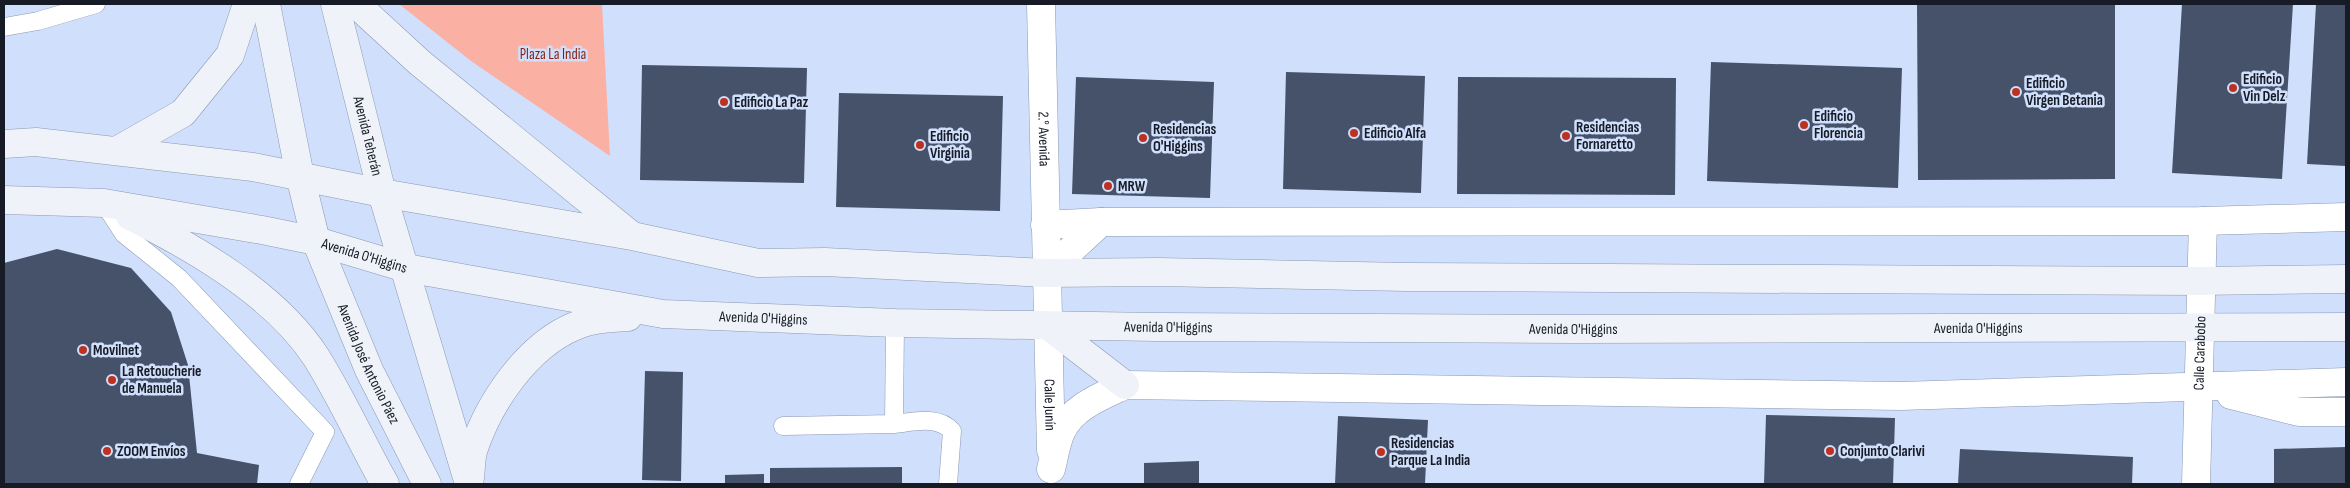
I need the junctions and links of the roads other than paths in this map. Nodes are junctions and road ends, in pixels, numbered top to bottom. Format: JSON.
{"nodes":[{"id":1,"x":96,"y":4,"type":"edge"},
{"id":2,"x":247,"y":4,"type":"edge"},
{"id":3,"x":266,"y":4,"type":"edge"},
{"id":4,"x":335,"y":4,"type":"edge"},
{"id":5,"x":356,"y":4,"type":"edge"},
{"id":6,"x":1041,"y":4,"type":"edge"},
{"id":7,"x":4,"y":27,"type":"edge"},
{"id":8,"x":4,"y":144,"type":"edge"},
{"id":9,"x":118,"y":150,"type":"junction"},
{"id":10,"x":300,"y":176,"type":"junction"},
{"id":11,"x":382,"y":193,"type":"junction"},
{"id":12,"x":4,"y":200,"type":"edge"},
{"id":13,"x":104,"y":203,"type":"junction"},
{"id":14,"x":2346,"y":217,"type":"edge"},
{"id":15,"x":2203,"y":221,"type":"junction"},
{"id":16,"x":1101,"y":222,"type":"junction"},
{"id":17,"x":1045,"y":225,"type":"junction"},
{"id":18,"x":632,"y":236,"type":"junction"},
{"id":19,"x":316,"y":241,"type":"junction"},
{"id":20,"x":406,"y":268,"type":"junction"},
{"id":21,"x":1046,"y":273,"type":"junction"},
{"id":22,"x":2346,"y":279,"type":"edge"},
{"id":23,"x":2200,"y":281,"type":"junction"},
{"id":24,"x":663,"y":314,"type":"junction"},
{"id":25,"x":895,"y":323,"type":"junction"},
{"id":26,"x":1048,"y":325,"type":"junction"},
{"id":27,"x":2346,"y":327,"type":"edge"},
{"id":28,"x":2201,"y":329,"type":"junction"},
{"id":29,"x":2346,"y":382,"type":"edge"},
{"id":30,"x":1125,"y":385,"type":"junction"},
{"id":31,"x":2198,"y":386,"type":"junction"},
{"id":32,"x":2346,"y":412,"type":"edge"},
{"id":33,"x":894,"y":424,"type":"junction"},
{"id":34,"x":784,"y":426,"type":"dead end"},
{"id":35,"x":1051,"y":477,"type":"edge"},
{"id":36,"x":299,"y":484,"type":"edge"},
{"id":37,"x":385,"y":484,"type":"edge"},
{"id":38,"x":427,"y":484,"type":"edge"},
{"id":39,"x":469,"y":484,"type":"edge"},
{"id":40,"x":948,"y":484,"type":"edge"},
{"id":41,"x":2196,"y":484,"type":"edge"}],
"edges":[{"from":1,"to":7,"type":"lane"},
{"from":2,"to":9,"type":"main road"},
{"from":3,"to":10,"type":"main road"},
{"from":4,"to":11,"type":"main road","name":"Avenida Teherán"},
{"from":5,"to":18,"type":"main road"},
{"from":6,"to":17,"type":"street","name":"2.° Avenida"},
{"from":8,"to":9,"type":"main road"},
{"from":9,"to":10,"type":"main road"},
{"from":10,"to":11,"type":"main road"},
{"from":10,"to":19,"type":"main road"},
{"from":11,"to":18,"type":"main road"},
{"from":11,"to":20,"type":"main road","name":"Avenida Teherán"},
{"from":12,"to":13,"type":"main road","name":"Avenida O'Higgins"},
{"from":13,"to":19,"type":"main road","name":"Avenida O'Higgins"},
{"from":13,"to":36,"type":"lane"},
{"from":13,"to":37,"type":"main road"},
{"from":14,"to":15,"type":"street"},
{"from":15,"to":16,"type":"street"},
{"from":15,"to":23,"type":"street","name":"Calle Carabobo"},
{"from":16,"to":17,"type":"street"},
{"from":16,"to":21,"type":"street"},
{"from":17,"to":21,"type":"street","name":"2.° Avenida"},
{"from":18,"to":21,"type":"main road"},
{"from":19,"to":20,"type":"main road","name":"Avenida O'Higgins"},
{"from":19,"to":38,"type":"main road","name":"Avenida José Antonio Páez"},
{"from":20,"to":24,"type":"main road","name":"Avenida O'Higgins"},
{"from":20,"to":39,"type":"main road"},
{"from":21,"to":23,"type":"main road"},
{"from":21,"to":26,"type":"street","name":"Calle Junín"},
{"from":22,"to":23,"type":"main road"},
{"from":23,"to":28,"type":"street","name":"Calle Carabobo"},
{"from":24,"to":25,"type":"main road","name":"Avenida O'Higgins"},
{"from":24,"to":39,"type":"main road"},
{"from":25,"to":26,"type":"main road","name":"Avenida O'Higgins"},
{"from":25,"to":33,"type":"lane"},
{"from":26,"to":28,"type":"main road","name":"Avenida O'Higgins"},
{"from":26,"to":30,"type":"main road"},
{"from":26,"to":35,"type":"street","name":"Calle Junín"},
{"from":27,"to":28,"type":"main road","name":"Avenida O'Higgins"},
{"from":28,"to":31,"type":"street","name":"Calle Carabobo"},
{"from":29,"to":31,"type":"street"},
{"from":30,"to":31,"type":"street"},
{"from":30,"to":35,"type":"street"},
{"from":31,"to":32,"type":"street"},
{"from":31,"to":41,"type":"street","name":"Calle Carabobo"},
{"from":33,"to":34,"type":"lane"},
{"from":33,"to":40,"type":"lane"}]}
